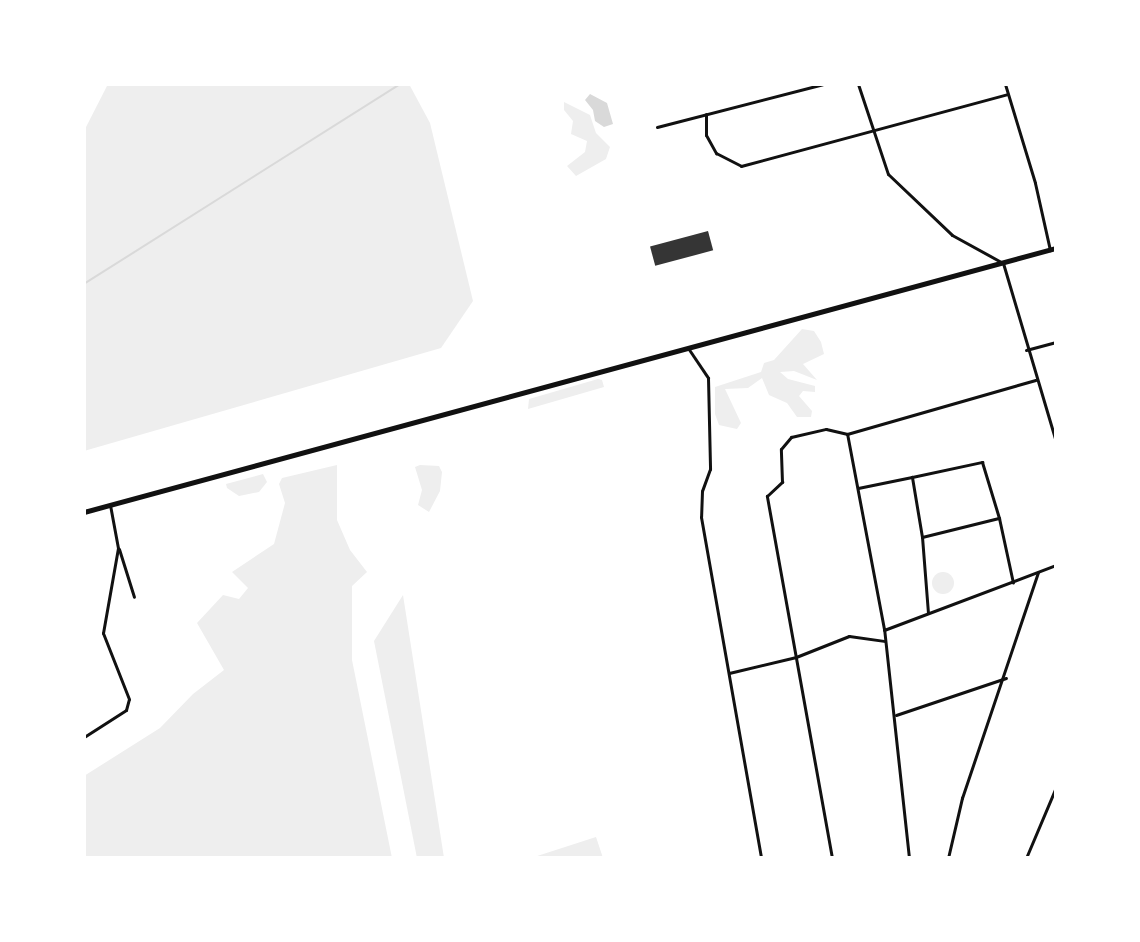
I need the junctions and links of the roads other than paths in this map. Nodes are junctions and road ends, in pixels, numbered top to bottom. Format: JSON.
{"nodes":[{"id":1,"x":823,"y":84,"type":"edge"},
{"id":2,"x":858,"y":84,"type":"edge"},
{"id":3,"x":1005,"y":84,"type":"edge"},
{"id":4,"x":1007,"y":94,"type":"junction"},
{"id":5,"x":706,"y":114,"type":"junction"},
{"id":6,"x":657,"y":127,"type":"dead end"},
{"id":7,"x":872,"y":132,"type":"junction"},
{"id":8,"x":1053,"y":249,"type":"edge"},
{"id":9,"x":1003,"y":263,"type":"junction"},
{"id":10,"x":1056,"y":342,"type":"edge"},
{"id":11,"x":688,"y":348,"type":"junction"},
{"id":12,"x":1026,"y":350,"type":"junction"},
{"id":13,"x":1035,"y":380,"type":"junction"},
{"id":14,"x":847,"y":434,"type":"junction"},
{"id":15,"x":1056,"y":442,"type":"edge"},
{"id":16,"x":912,"y":477,"type":"junction"},
{"id":17,"x":858,"y":488,"type":"junction"},
{"id":18,"x":110,"y":505,"type":"junction"},
{"id":19,"x":84,"y":512,"type":"edge"},
{"id":20,"x":999,"y":518,"type":"junction"},
{"id":21,"x":922,"y":537,"type":"junction"},
{"id":22,"x":118,"y":548,"type":"junction"},
{"id":23,"x":1056,"y":565,"type":"edge"},
{"id":24,"x":1038,"y":572,"type":"junction"},
{"id":25,"x":1013,"y":583,"type":"junction"},
{"id":26,"x":134,"y":597,"type":"dead end"},
{"id":27,"x":928,"y":613,"type":"junction"},
{"id":28,"x":884,"y":629,"type":"junction"},
{"id":29,"x":884,"y":641,"type":"junction"},
{"id":30,"x":796,"y":657,"type":"junction"},
{"id":31,"x":729,"y":673,"type":"junction"},
{"id":32,"x":1006,"y":678,"type":"junction"},
{"id":33,"x":896,"y":715,"type":"junction"},
{"id":34,"x":84,"y":737,"type":"edge"},
{"id":35,"x":1056,"y":788,"type":"edge"},
{"id":36,"x":761,"y":858,"type":"edge"},
{"id":37,"x":832,"y":858,"type":"edge"},
{"id":38,"x":909,"y":858,"type":"edge"},
{"id":39,"x":948,"y":858,"type":"edge"},
{"id":40,"x":1026,"y":858,"type":"edge"}],
"edges":[{"from":1,"to":5,"type":"street"},
{"from":2,"to":7,"type":"street"},
{"from":3,"to":4,"type":"street"},
{"from":4,"to":7,"type":"street"},
{"from":4,"to":8,"type":"street"},
{"from":5,"to":6,"type":"street"},
{"from":5,"to":7,"type":"street"},
{"from":7,"to":9,"type":"street"},
{"from":8,"to":9,"type":"main road"},
{"from":9,"to":11,"type":"main road"},
{"from":9,"to":12,"type":"street"},
{"from":10,"to":12,"type":"street"},
{"from":11,"to":18,"type":"main road"},
{"from":11,"to":31,"type":"street"},
{"from":12,"to":13,"type":"street"},
{"from":13,"to":14,"type":"street"},
{"from":13,"to":15,"type":"street"},
{"from":14,"to":17,"type":"street"},
{"from":14,"to":30,"type":"street"},
{"from":16,"to":17,"type":"street"},
{"from":16,"to":20,"type":"street"},
{"from":16,"to":21,"type":"street"},
{"from":17,"to":28,"type":"street"},
{"from":18,"to":19,"type":"main road"},
{"from":18,"to":22,"type":"street"},
{"from":20,"to":21,"type":"street"},
{"from":20,"to":25,"type":"street"},
{"from":21,"to":27,"type":"street"},
{"from":22,"to":26,"type":"street"},
{"from":22,"to":34,"type":"street"},
{"from":23,"to":24,"type":"street"},
{"from":24,"to":25,"type":"street"},
{"from":24,"to":32,"type":"street"},
{"from":25,"to":27,"type":"street"},
{"from":27,"to":28,"type":"street"},
{"from":28,"to":29,"type":"street"},
{"from":29,"to":30,"type":"street"},
{"from":29,"to":33,"type":"street"},
{"from":30,"to":31,"type":"street"},
{"from":30,"to":37,"type":"street"},
{"from":31,"to":36,"type":"street"},
{"from":32,"to":33,"type":"street"},
{"from":32,"to":39,"type":"street"},
{"from":33,"to":38,"type":"street"},
{"from":35,"to":40,"type":"street"}]}
